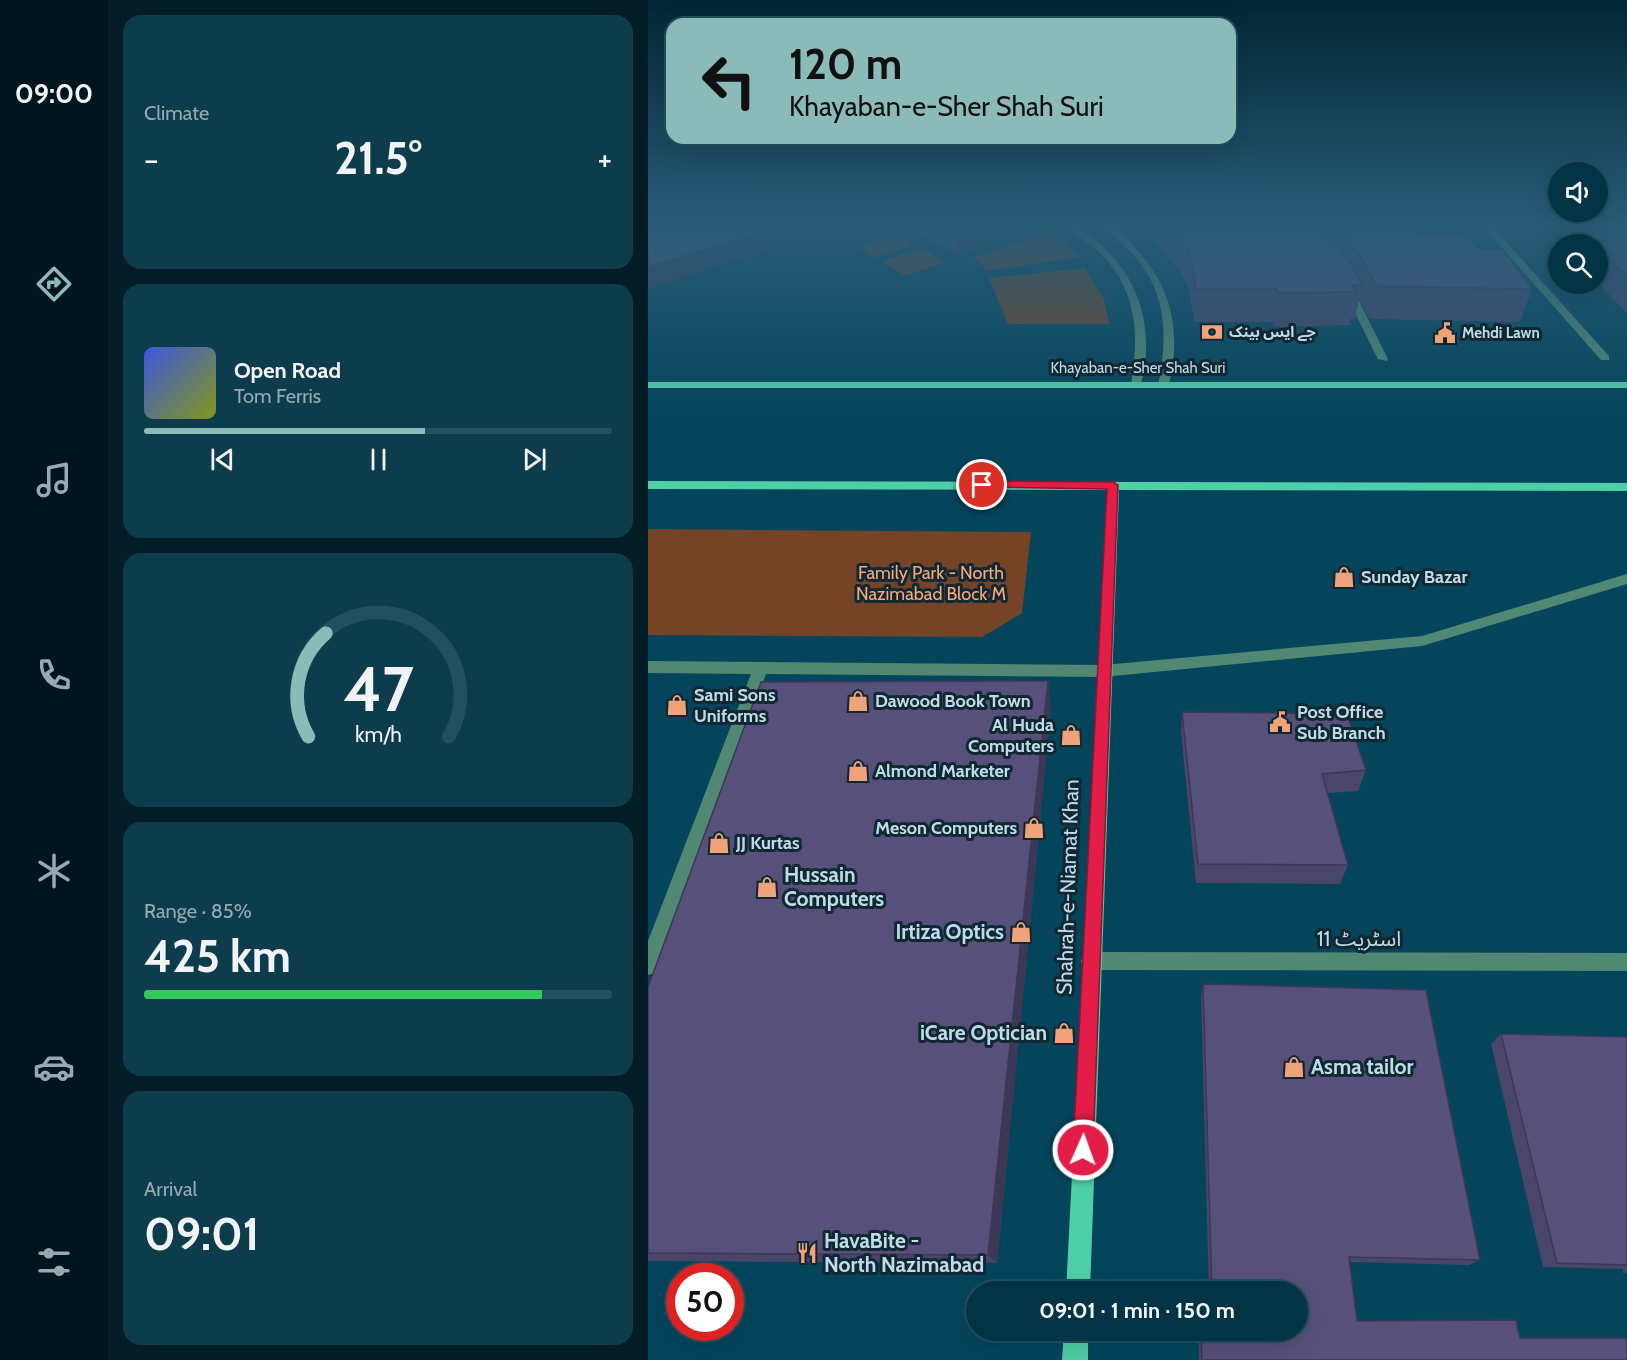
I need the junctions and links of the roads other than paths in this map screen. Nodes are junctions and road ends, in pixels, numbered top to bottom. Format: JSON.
{"nodes":[{"id":1,"x":1129,"y":286,"type":"edge"},
{"id":2,"x":1159,"y":286,"type":"edge"},
{"id":3,"x":1345,"y":286,"type":"edge"},
{"id":4,"x":1541,"y":286,"type":"edge"},
{"id":5,"x":1605,"y":358,"type":"dead end"},
{"id":6,"x":1383,"y":359,"type":"dead end"},
{"id":7,"x":1136,"y":384,"type":"junction"},
{"id":8,"x":648,"y":385,"type":"edge"},
{"id":9,"x":1627,"y":385,"type":"edge"},
{"id":10,"x":1163,"y":386,"type":"junction"},
{"id":11,"x":648,"y":485,"type":"edge"},
{"id":12,"x":1113,"y":485,"type":"junction"},
{"id":13,"x":1627,"y":487,"type":"edge"},
{"id":14,"x":1627,"y":579,"type":"edge"},
{"id":15,"x":648,"y":667,"type":"edge"},
{"id":16,"x":761,"y":668,"type":"junction"},
{"id":17,"x":1103,"y":671,"type":"junction"},
{"id":18,"x":1091,"y":960,"type":"junction"},
{"id":19,"x":1627,"y":962,"type":"edge"},
{"id":20,"x":648,"y":966,"type":"edge"},
{"id":21,"x":1078,"y":1281,"type":"edge"},
{"id":22,"x":1076,"y":1341,"type":"edge"},
{"id":23,"x":1075,"y":1360,"type":"edge"}],
"edges":[{"from":1,"to":7,"type":"street"},
{"from":2,"to":10,"type":"street"},
{"from":3,"to":6,"type":"street"},
{"from":4,"to":5,"type":"street"},
{"from":7,"to":8,"type":"main road","name":"Khayaban-e-Sher Shah Suri"},
{"from":7,"to":10,"type":"main road","name":"Khayaban-e-Sher Shah Suri"},
{"from":9,"to":10,"type":"main road","name":"Khayaban-e-Sher Shah Suri"},
{"from":11,"to":12,"type":"main road"},
{"from":12,"to":13,"type":"main road"},
{"from":12,"to":17,"type":"main road","name":"Shahrah-e-Niamat Khan"},
{"from":14,"to":17,"type":"street"},
{"from":15,"to":16,"type":"street"},
{"from":16,"to":17,"type":"street"},
{"from":16,"to":20,"type":"street"},
{"from":17,"to":18,"type":"main road","name":"Shahrah-e-Niamat Khan"},
{"from":18,"to":19,"type":"street","name":"اسٹریٹ 11"},
{"from":18,"to":21,"type":"main road","name":"Shahrah-e-Niamat Khan"},
{"from":22,"to":23,"type":"main road"}]}
